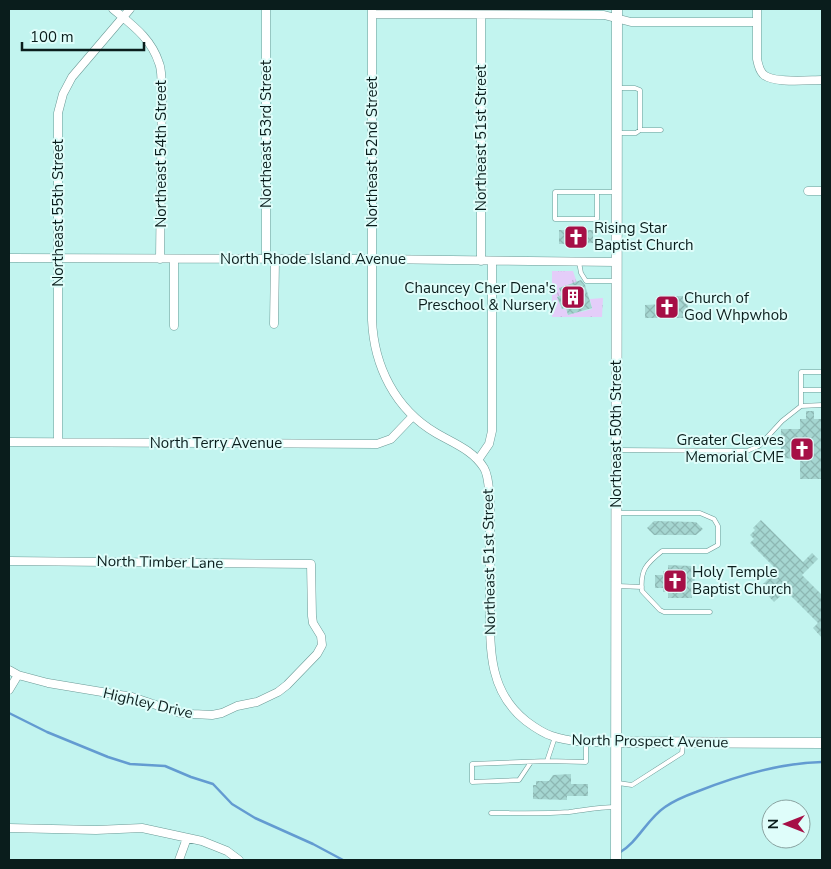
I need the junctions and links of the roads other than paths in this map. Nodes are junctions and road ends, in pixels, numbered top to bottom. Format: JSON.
{"nodes":[{"id":1,"x":113,"y":9,"type":"edge"},
{"id":2,"x":130,"y":9,"type":"edge"},
{"id":3,"x":266,"y":9,"type":"edge"},
{"id":4,"x":757,"y":9,"type":"edge"},
{"id":5,"x":372,"y":12,"type":"edge"},
{"id":6,"x":617,"y":14,"type":"edge"},
{"id":7,"x":481,"y":16,"type":"junction"},
{"id":8,"x":123,"y":17,"type":"junction"},
{"id":9,"x":757,"y":22,"type":"junction"},
{"id":10,"x":822,"y":80,"type":"edge"},
{"id":11,"x":617,"y":88,"type":"junction"},
{"id":12,"x":640,"y":130,"type":"junction"},
{"id":13,"x":661,"y":130,"type":"dead end"},
{"id":14,"x":618,"y":133,"type":"junction"},
{"id":15,"x":808,"y":191,"type":"dead end"},
{"id":16,"x":822,"y":191,"type":"edge"},
{"id":17,"x":597,"y":192,"type":"junction"},
{"id":18,"x":616,"y":192,"type":"junction"},
{"id":19,"x":9,"y":258,"type":"edge"},
{"id":20,"x":58,"y":258,"type":"junction"},
{"id":21,"x":160,"y":259,"type":"junction"},
{"id":22,"x":174,"y":259,"type":"junction"},
{"id":23,"x":266,"y":259,"type":"junction"},
{"id":24,"x":372,"y":259,"type":"junction"},
{"id":25,"x":275,"y":260,"type":"junction"},
{"id":26,"x":481,"y":261,"type":"junction"},
{"id":27,"x":492,"y":261,"type":"junction"},
{"id":28,"x":579,"y":262,"type":"junction"},
{"id":29,"x":616,"y":262,"type":"junction"},
{"id":30,"x":616,"y":281,"type":"junction"},
{"id":31,"x":274,"y":324,"type":"dead end"},
{"id":32,"x":174,"y":326,"type":"dead end"},
{"id":33,"x":822,"y":372,"type":"edge"},
{"id":34,"x":801,"y":390,"type":"junction"},
{"id":35,"x":822,"y":390,"type":"edge"},
{"id":36,"x":822,"y":405,"type":"edge"},
{"id":37,"x":801,"y":406,"type":"junction"},
{"id":38,"x":413,"y":416,"type":"junction"},
{"id":39,"x":9,"y":442,"type":"edge"},
{"id":40,"x":58,"y":442,"type":"junction"},
{"id":41,"x":616,"y":450,"type":"junction"},
{"id":42,"x":478,"y":460,"type":"junction"},
{"id":43,"x":616,"y":513,"type":"junction"},
{"id":44,"x":9,"y":560,"type":"edge"},
{"id":45,"x":616,"y":586,"type":"junction"},
{"id":46,"x":642,"y":587,"type":"junction"},
{"id":47,"x":710,"y":612,"type":"dead end"},
{"id":48,"x":322,"y":641,"type":"joint"},
{"id":49,"x":9,"y":670,"type":"edge"},
{"id":50,"x":18,"y":675,"type":"junction"},
{"id":51,"x":500,"y":688,"type":"joint"},
{"id":52,"x":9,"y":690,"type":"edge"},
{"id":53,"x":554,"y":737,"type":"junction"},
{"id":54,"x":586,"y":742,"type":"junction"},
{"id":55,"x":616,"y":742,"type":"junction"},
{"id":56,"x":684,"y":742,"type":"junction"},
{"id":57,"x":822,"y":743,"type":"edge"},
{"id":58,"x":546,"y":761,"type":"junction"},
{"id":59,"x":531,"y":762,"type":"junction"},
{"id":60,"x":616,"y":783,"type":"junction"},
{"id":61,"x":616,"y":808,"type":"junction"},
{"id":62,"x":491,"y":813,"type":"dead end"},
{"id":63,"x":9,"y":828,"type":"edge"},
{"id":64,"x":187,"y":838,"type":"junction"},
{"id":65,"x":179,"y":860,"type":"edge"},
{"id":66,"x":239,"y":860,"type":"edge"},
{"id":67,"x":616,"y":860,"type":"edge"}],
"edges":[{"from":1,"to":8,"type":"street","name":"Northeast 54th Street"},
{"from":2,"to":8,"type":"street","name":"Northeast 55th Street"},
{"from":3,"to":23,"type":"street","name":"Northeast 53rd Street"},
{"from":4,"to":9,"type":"street"},
{"from":5,"to":7,"type":"street"},
{"from":5,"to":24,"type":"street","name":"Northeast 52nd Street"},
{"from":6,"to":7,"type":"street"},
{"from":6,"to":9,"type":"street"},
{"from":6,"to":11,"type":"street","name":"Northeast 50th Street"},
{"from":7,"to":26,"type":"street","name":"Northeast 51st Street"},
{"from":8,"to":20,"type":"street","name":"Northeast 55th Street"},
{"from":8,"to":21,"type":"street","name":"Northeast 54th Street"},
{"from":9,"to":10,"type":"street"},
{"from":11,"to":12,"type":"lane"},
{"from":11,"to":14,"type":"street","name":"Northeast 50th Street"},
{"from":12,"to":13,"type":"lane"},
{"from":12,"to":14,"type":"lane"},
{"from":14,"to":18,"type":"street","name":"Northeast 50th Street"},
{"from":15,"to":16,"type":"street"},
{"from":17,"to":17,"type":"lane"},
{"from":17,"to":18,"type":"lane"},
{"from":18,"to":29,"type":"street","name":"Northeast 50th Street"},
{"from":19,"to":20,"type":"street","name":"North Rhode Island Avenue"},
{"from":20,"to":21,"type":"street","name":"North Rhode Island Avenue"},
{"from":20,"to":40,"type":"street","name":"Northeast 55th Street"},
{"from":21,"to":22,"type":"street","name":"North Rhode Island Avenue"},
{"from":22,"to":23,"type":"street","name":"North Rhode Island Avenue"},
{"from":22,"to":32,"type":"street"},
{"from":23,"to":25,"type":"street","name":"North Rhode Island Avenue"},
{"from":24,"to":25,"type":"street","name":"North Rhode Island Avenue"},
{"from":24,"to":26,"type":"street","name":"North Rhode Island Avenue"},
{"from":24,"to":38,"type":"street","name":"Northeast 52nd Street"},
{"from":25,"to":31,"type":"street"},
{"from":26,"to":27,"type":"street","name":"North Rhode Island Avenue"},
{"from":27,"to":28,"type":"street","name":"North Rhode Island Avenue"},
{"from":27,"to":42,"type":"street"},
{"from":28,"to":29,"type":"street","name":"North Rhode Island Avenue"},
{"from":28,"to":30,"type":"lane"},
{"from":29,"to":30,"type":"street","name":"Northeast 50th Street"},
{"from":30,"to":41,"type":"street","name":"Northeast 50th Street"},
{"from":33,"to":34,"type":"lane"},
{"from":34,"to":35,"type":"lane"},
{"from":34,"to":37,"type":"lane"},
{"from":36,"to":37,"type":"lane"},
{"from":37,"to":41,"type":"lane"},
{"from":38,"to":40,"type":"street","name":"North Terry Avenue"},
{"from":38,"to":42,"type":"street","name":"Northeast 52nd Street"},
{"from":39,"to":40,"type":"street","name":"North Terry Avenue"},
{"from":41,"to":43,"type":"street","name":"Northeast 50th Street"},
{"from":42,"to":51,"type":"street","name":"Northeast 51st Street"},
{"from":43,"to":45,"type":"street","name":"Northeast 50th Street"},
{"from":43,"to":46,"type":"lane"},
{"from":44,"to":48,"type":"street","name":"North Timber Lane"},
{"from":45,"to":46,"type":"lane"},
{"from":45,"to":55,"type":"street","name":"Northeast 50th Street"},
{"from":46,"to":47,"type":"lane"},
{"from":48,"to":50,"type":"street","name":"Highley Drive"},
{"from":49,"to":50,"type":"street","name":"Highley Drive"},
{"from":50,"to":52,"type":"street"},
{"from":51,"to":53,"type":"street","name":"North Prospect Avenue"},
{"from":53,"to":54,"type":"street","name":"North Prospect Avenue"},
{"from":53,"to":58,"type":"lane"},
{"from":54,"to":55,"type":"street","name":"North Prospect Avenue"},
{"from":54,"to":58,"type":"lane"},
{"from":55,"to":56,"type":"street","name":"North Prospect Avenue"},
{"from":55,"to":60,"type":"street","name":"Northeast 50th Street"},
{"from":56,"to":57,"type":"street","name":"North Prospect Avenue"},
{"from":56,"to":60,"type":"lane"},
{"from":58,"to":59,"type":"lane"},
{"from":59,"to":59,"type":"lane"},
{"from":60,"to":61,"type":"street","name":"Northeast 50th Street"},
{"from":61,"to":62,"type":"lane"},
{"from":61,"to":67,"type":"street","name":"Northeast 50th Street"},
{"from":63,"to":64,"type":"street"},
{"from":64,"to":65,"type":"street"},
{"from":64,"to":66,"type":"street"}]}
